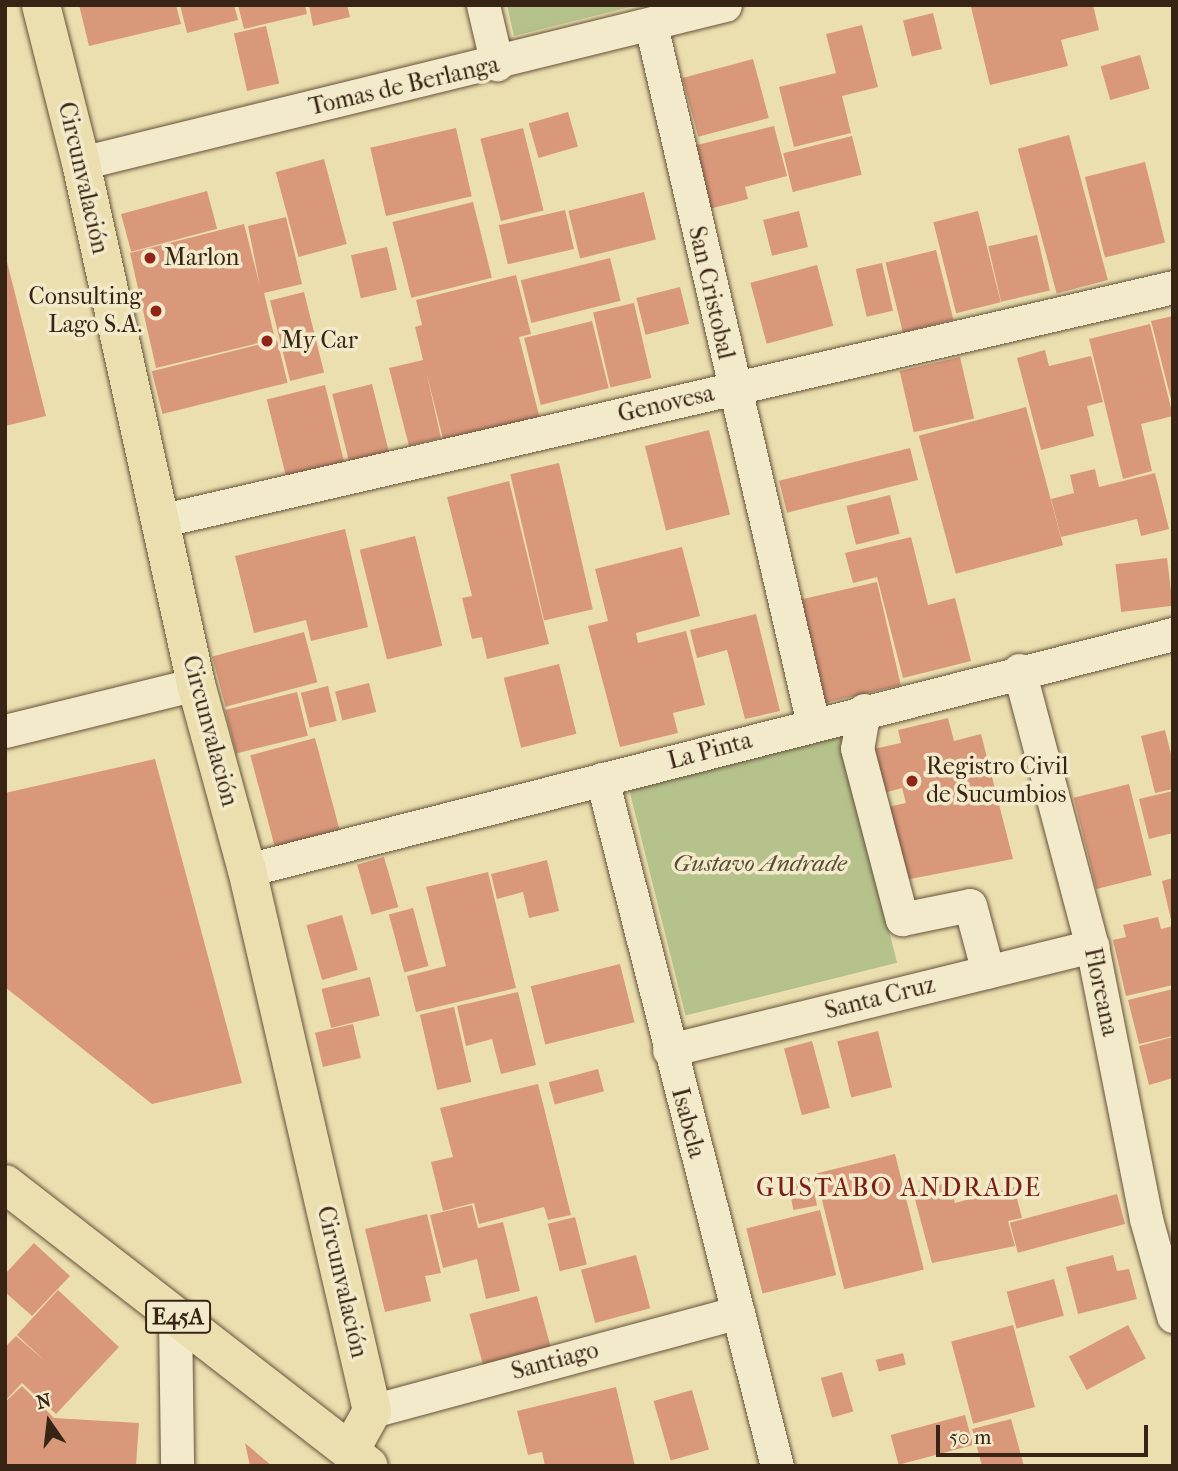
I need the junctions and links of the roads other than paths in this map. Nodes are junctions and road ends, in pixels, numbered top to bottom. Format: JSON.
{"nodes":[{"id":1,"x":41,"y":5,"type":"edge"},
{"id":2,"x":483,"y":5,"type":"edge"},
{"id":3,"x":725,"y":5,"type":"edge"},
{"id":4,"x":650,"y":25,"type":"junction"},
{"id":5,"x":497,"y":64,"type":"junction"},
{"id":6,"x":81,"y":163,"type":"junction"},
{"id":7,"x":1173,"y":287,"type":"edge"},
{"id":8,"x":733,"y":388,"type":"junction"},
{"id":9,"x":159,"y":521,"type":"junction"},
{"id":10,"x":1173,"y":634,"type":"edge"},
{"id":11,"x":1019,"y":670,"type":"junction"},
{"id":12,"x":196,"y":684,"type":"junction"},
{"id":13,"x":864,"y":710,"type":"junction"},
{"id":14,"x":813,"y":724,"type":"junction"},
{"id":15,"x":5,"y":731,"type":"edge"},
{"id":16,"x":603,"y":779,"type":"junction"},
{"id":17,"x":247,"y":870,"type":"junction"},
{"id":18,"x":1092,"y":946,"type":"junction"},
{"id":19,"x":988,"y":972,"type":"junction"},
{"id":20,"x":669,"y":1050,"type":"junction"},
{"id":21,"x":5,"y":1184,"type":"edge"},
{"id":22,"x":1159,"y":1216,"type":"edge"},
{"id":23,"x":738,"y":1312,"type":"junction"},
{"id":24,"x":175,"y":1315,"type":"junction"},
{"id":25,"x":1173,"y":1316,"type":"edge"},
{"id":26,"x":372,"y":1410,"type":"junction"},
{"id":27,"x":355,"y":1461,"type":"edge"},
{"id":28,"x":177,"y":1466,"type":"edge"},
{"id":29,"x":777,"y":1466,"type":"edge"}],
"edges":[{"from":1,"to":6,"type":"main road","name":"Circunvalación"},
{"from":2,"to":5,"type":"street"},
{"from":3,"to":4,"type":"street","name":"Tomas de Berlanga"},
{"from":4,"to":5,"type":"street","name":"Tomas de Berlanga"},
{"from":4,"to":8,"type":"street","name":"San Cristobal"},
{"from":5,"to":6,"type":"street","name":"Tomas de Berlanga"},
{"from":6,"to":9,"type":"main road","name":"Circunvalación"},
{"from":7,"to":8,"type":"street","name":"Genovesa"},
{"from":8,"to":9,"type":"street","name":"Genovesa"},
{"from":8,"to":14,"type":"street","name":"San Cristobal"},
{"from":9,"to":12,"type":"main road","name":"Circunvalación"},
{"from":10,"to":11,"type":"street","name":"La Pinta"},
{"from":11,"to":13,"type":"street","name":"La Pinta"},
{"from":11,"to":18,"type":"street","name":"Floreana"},
{"from":12,"to":15,"type":"street"},
{"from":12,"to":17,"type":"main road","name":"Circunvalación"},
{"from":13,"to":14,"type":"street","name":"La Pinta"},
{"from":13,"to":19,"type":"street"},
{"from":14,"to":16,"type":"street","name":"La Pinta"},
{"from":16,"to":17,"type":"street","name":"La Pinta"},
{"from":16,"to":20,"type":"street","name":"Isabela"},
{"from":17,"to":26,"type":"main road","name":"Circunvalación"},
{"from":18,"to":19,"type":"street","name":"Santa Cruz"},
{"from":18,"to":22,"type":"street","name":"Floreana"},
{"from":19,"to":20,"type":"street","name":"Santa Cruz"},
{"from":20,"to":23,"type":"street","name":"Isabela"},
{"from":21,"to":24,"type":"main road","number":"E45A"},
{"from":22,"to":25,"type":"street","name":"Floreana"},
{"from":23,"to":26,"type":"street","name":"Santiago"},
{"from":23,"to":29,"type":"street","name":"Isabela"},
{"from":24,"to":27,"type":"main road","number":"E45A"},
{"from":24,"to":28,"type":"street"},
{"from":26,"to":27,"type":"main road"}]}
